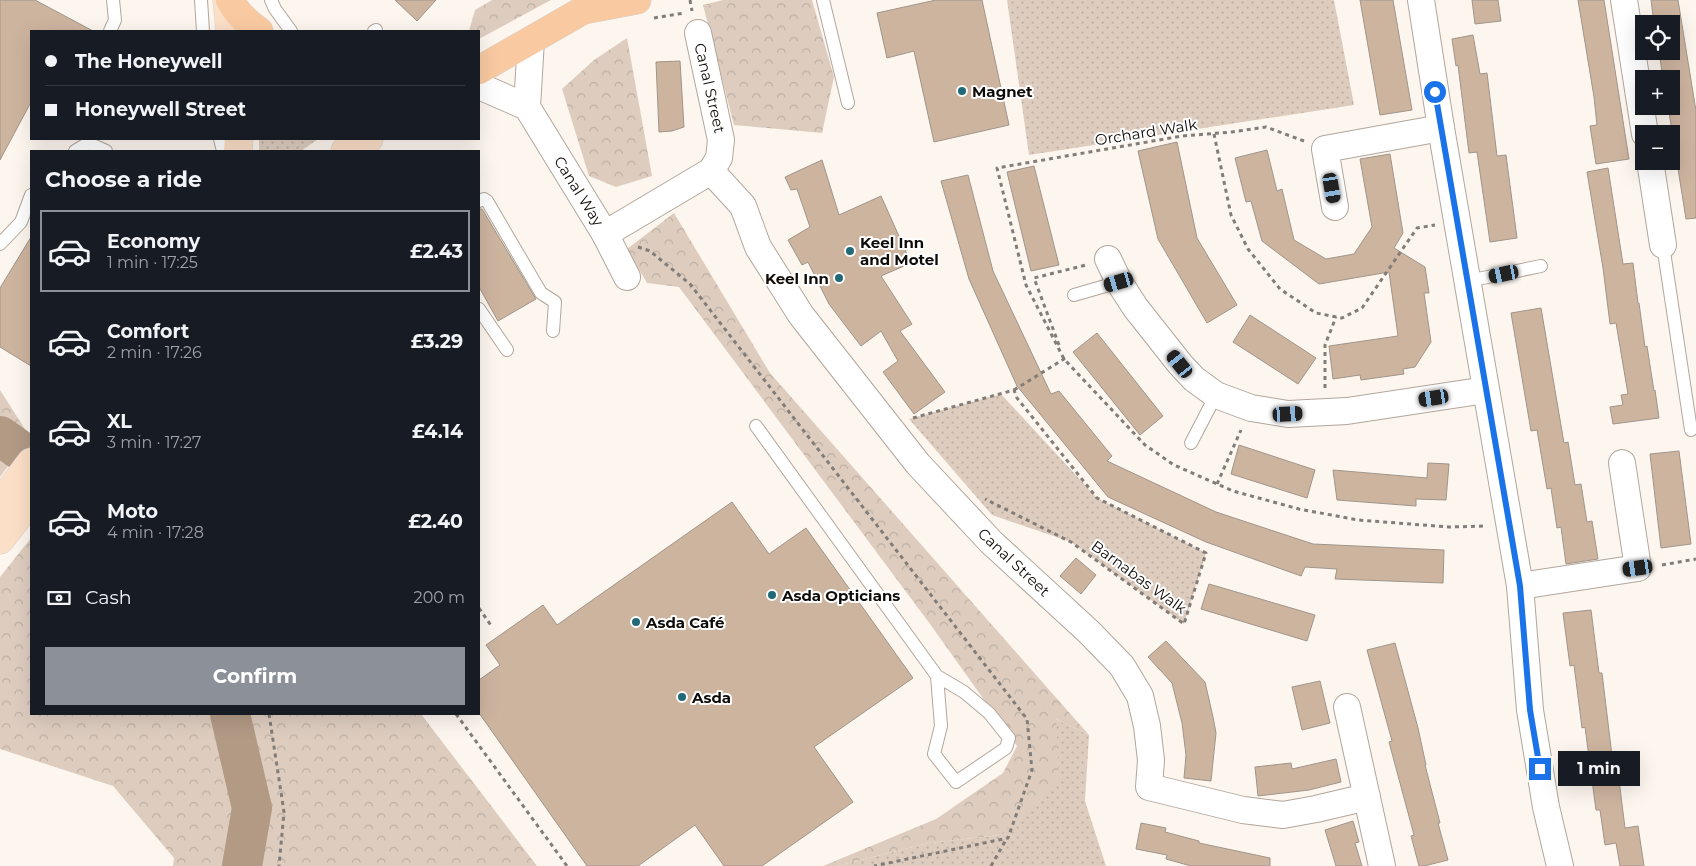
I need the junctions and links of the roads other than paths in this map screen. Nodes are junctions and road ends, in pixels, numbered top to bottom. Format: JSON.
{"nodes":[{"id":1,"x":114,"y":0,"type":"edge"},
{"id":2,"x":201,"y":0,"type":"edge"},
{"id":3,"x":229,"y":0,"type":"edge"},
{"id":4,"x":271,"y":0,"type":"edge"},
{"id":5,"x":823,"y":0,"type":"edge"},
{"id":6,"x":1421,"y":0,"type":"edge"},
{"id":7,"x":1624,"y":0,"type":"edge"},
{"id":8,"x":592,"y":5,"type":"edge"},
{"id":9,"x":644,"y":9,"type":"edge"},
{"id":10,"x":695,"y":22,"type":"road end"},
{"id":11,"x":110,"y":30,"type":"edge"},
{"id":12,"x":203,"y":30,"type":"edge"},
{"id":13,"x":230,"y":30,"type":"edge"},
{"id":14,"x":258,"y":30,"type":"edge"},
{"id":15,"x":289,"y":30,"type":"edge"},
{"id":16,"x":531,"y":40,"type":"junction"},
{"id":17,"x":480,"y":69,"type":"edge"},
{"id":18,"x":480,"y":86,"type":"edge"},
{"id":19,"x":848,"y":104,"type":"dead end"},
{"id":20,"x":527,"y":107,"type":"junction"},
{"id":21,"x":1644,"y":125,"type":"edge"},
{"id":22,"x":1441,"y":128,"type":"junction"},
{"id":23,"x":367,"y":140,"type":"edge"},
{"id":24,"x":77,"y":150,"type":"edge"},
{"id":25,"x":104,"y":150,"type":"edge"},
{"id":26,"x":347,"y":150,"type":"edge"},
{"id":27,"x":1651,"y":170,"type":"edge"},
{"id":28,"x":711,"y":171,"type":"junction"},
{"id":29,"x":30,"y":197,"type":"edge"},
{"id":30,"x":480,"y":201,"type":"edge"},
{"id":31,"x":1335,"y":207,"type":"dead end"},
{"id":32,"x":605,"y":234,"type":"junction"},
{"id":33,"x":0,"y":244,"type":"edge"},
{"id":34,"x":1663,"y":245,"type":"joint"},
{"id":35,"x":1108,"y":259,"type":"dead end"},
{"id":36,"x":1541,"y":266,"type":"dead end"},
{"id":37,"x":627,"y":277,"type":"dead end"},
{"id":38,"x":1468,"y":281,"type":"junction"},
{"id":39,"x":1119,"y":282,"type":"junction"},
{"id":40,"x":1074,"y":295,"type":"dead end"},
{"id":41,"x":480,"y":310,"type":"edge"},
{"id":42,"x":552,"y":331,"type":"dead end"},
{"id":43,"x":507,"y":350,"type":"dead end"},
{"id":44,"x":1486,"y":390,"type":"junction"},
{"id":45,"x":1216,"y":394,"type":"junction"},
{"id":46,"x":756,"y":426,"type":"dead end"},
{"id":47,"x":1691,"y":430,"type":"dead end"},
{"id":48,"x":1191,"y":443,"type":"dead end"},
{"id":49,"x":1622,"y":463,"type":"dead end"},
{"id":50,"x":30,"y":464,"type":"edge"},
{"id":51,"x":14,"y":497,"type":"edge"},
{"id":52,"x":0,"y":540,"type":"edge"},
{"id":53,"x":1520,"y":586,"type":"junction"},
{"id":54,"x":936,"y":676,"type":"junction"},
{"id":55,"x":1347,"y":707,"type":"dead end"},
{"id":56,"x":1367,"y":797,"type":"junction"},
{"id":57,"x":1382,"y":866,"type":"edge"},
{"id":58,"x":1560,"y":866,"type":"edge"}],
"edges":[{"from":1,"to":11,"type":"lane"},
{"from":2,"to":12,"type":"lane"},
{"from":3,"to":13,"type":"main road"},
{"from":3,"to":14,"type":"highway"},
{"from":4,"to":15,"type":"lane"},
{"from":5,"to":19,"type":"lane"},
{"from":6,"to":22,"type":"street"},
{"from":7,"to":21,"type":"street"},
{"from":8,"to":9,"type":"highway"},
{"from":8,"to":16,"type":"highway"},
{"from":10,"to":28,"type":"street","name":"Canal Street"},
{"from":16,"to":17,"type":"highway"},
{"from":16,"to":20,"type":"street"},
{"from":18,"to":20,"type":"street"},
{"from":20,"to":32,"type":"street","name":"Canal Way"},
{"from":22,"to":31,"type":"street"},
{"from":22,"to":38,"type":"street"},
{"from":23,"to":26,"type":"main road"},
{"from":24,"to":25,"type":"lane"},
{"from":27,"to":34,"type":"street"},
{"from":28,"to":32,"type":"street"},
{"from":28,"to":56,"type":"street","name":"Canal Street"},
{"from":29,"to":33,"type":"lane"},
{"from":30,"to":42,"type":"lane"},
{"from":32,"to":37,"type":"street","name":"Canal Way"},
{"from":34,"to":47,"type":"lane"},
{"from":35,"to":39,"type":"street"},
{"from":36,"to":38,"type":"lane"},
{"from":38,"to":44,"type":"street"},
{"from":39,"to":40,"type":"lane"},
{"from":39,"to":45,"type":"street"},
{"from":41,"to":43,"type":"lane"},
{"from":44,"to":45,"type":"street"},
{"from":44,"to":53,"type":"street"},
{"from":45,"to":48,"type":"lane"},
{"from":46,"to":54,"type":"lane"},
{"from":49,"to":53,"type":"street"},
{"from":50,"to":51,"type":"main road"},
{"from":51,"to":52,"type":"main road"},
{"from":53,"to":58,"type":"street"},
{"from":54,"to":54,"type":"lane"},
{"from":55,"to":56,"type":"street"},
{"from":56,"to":57,"type":"street"}]}
